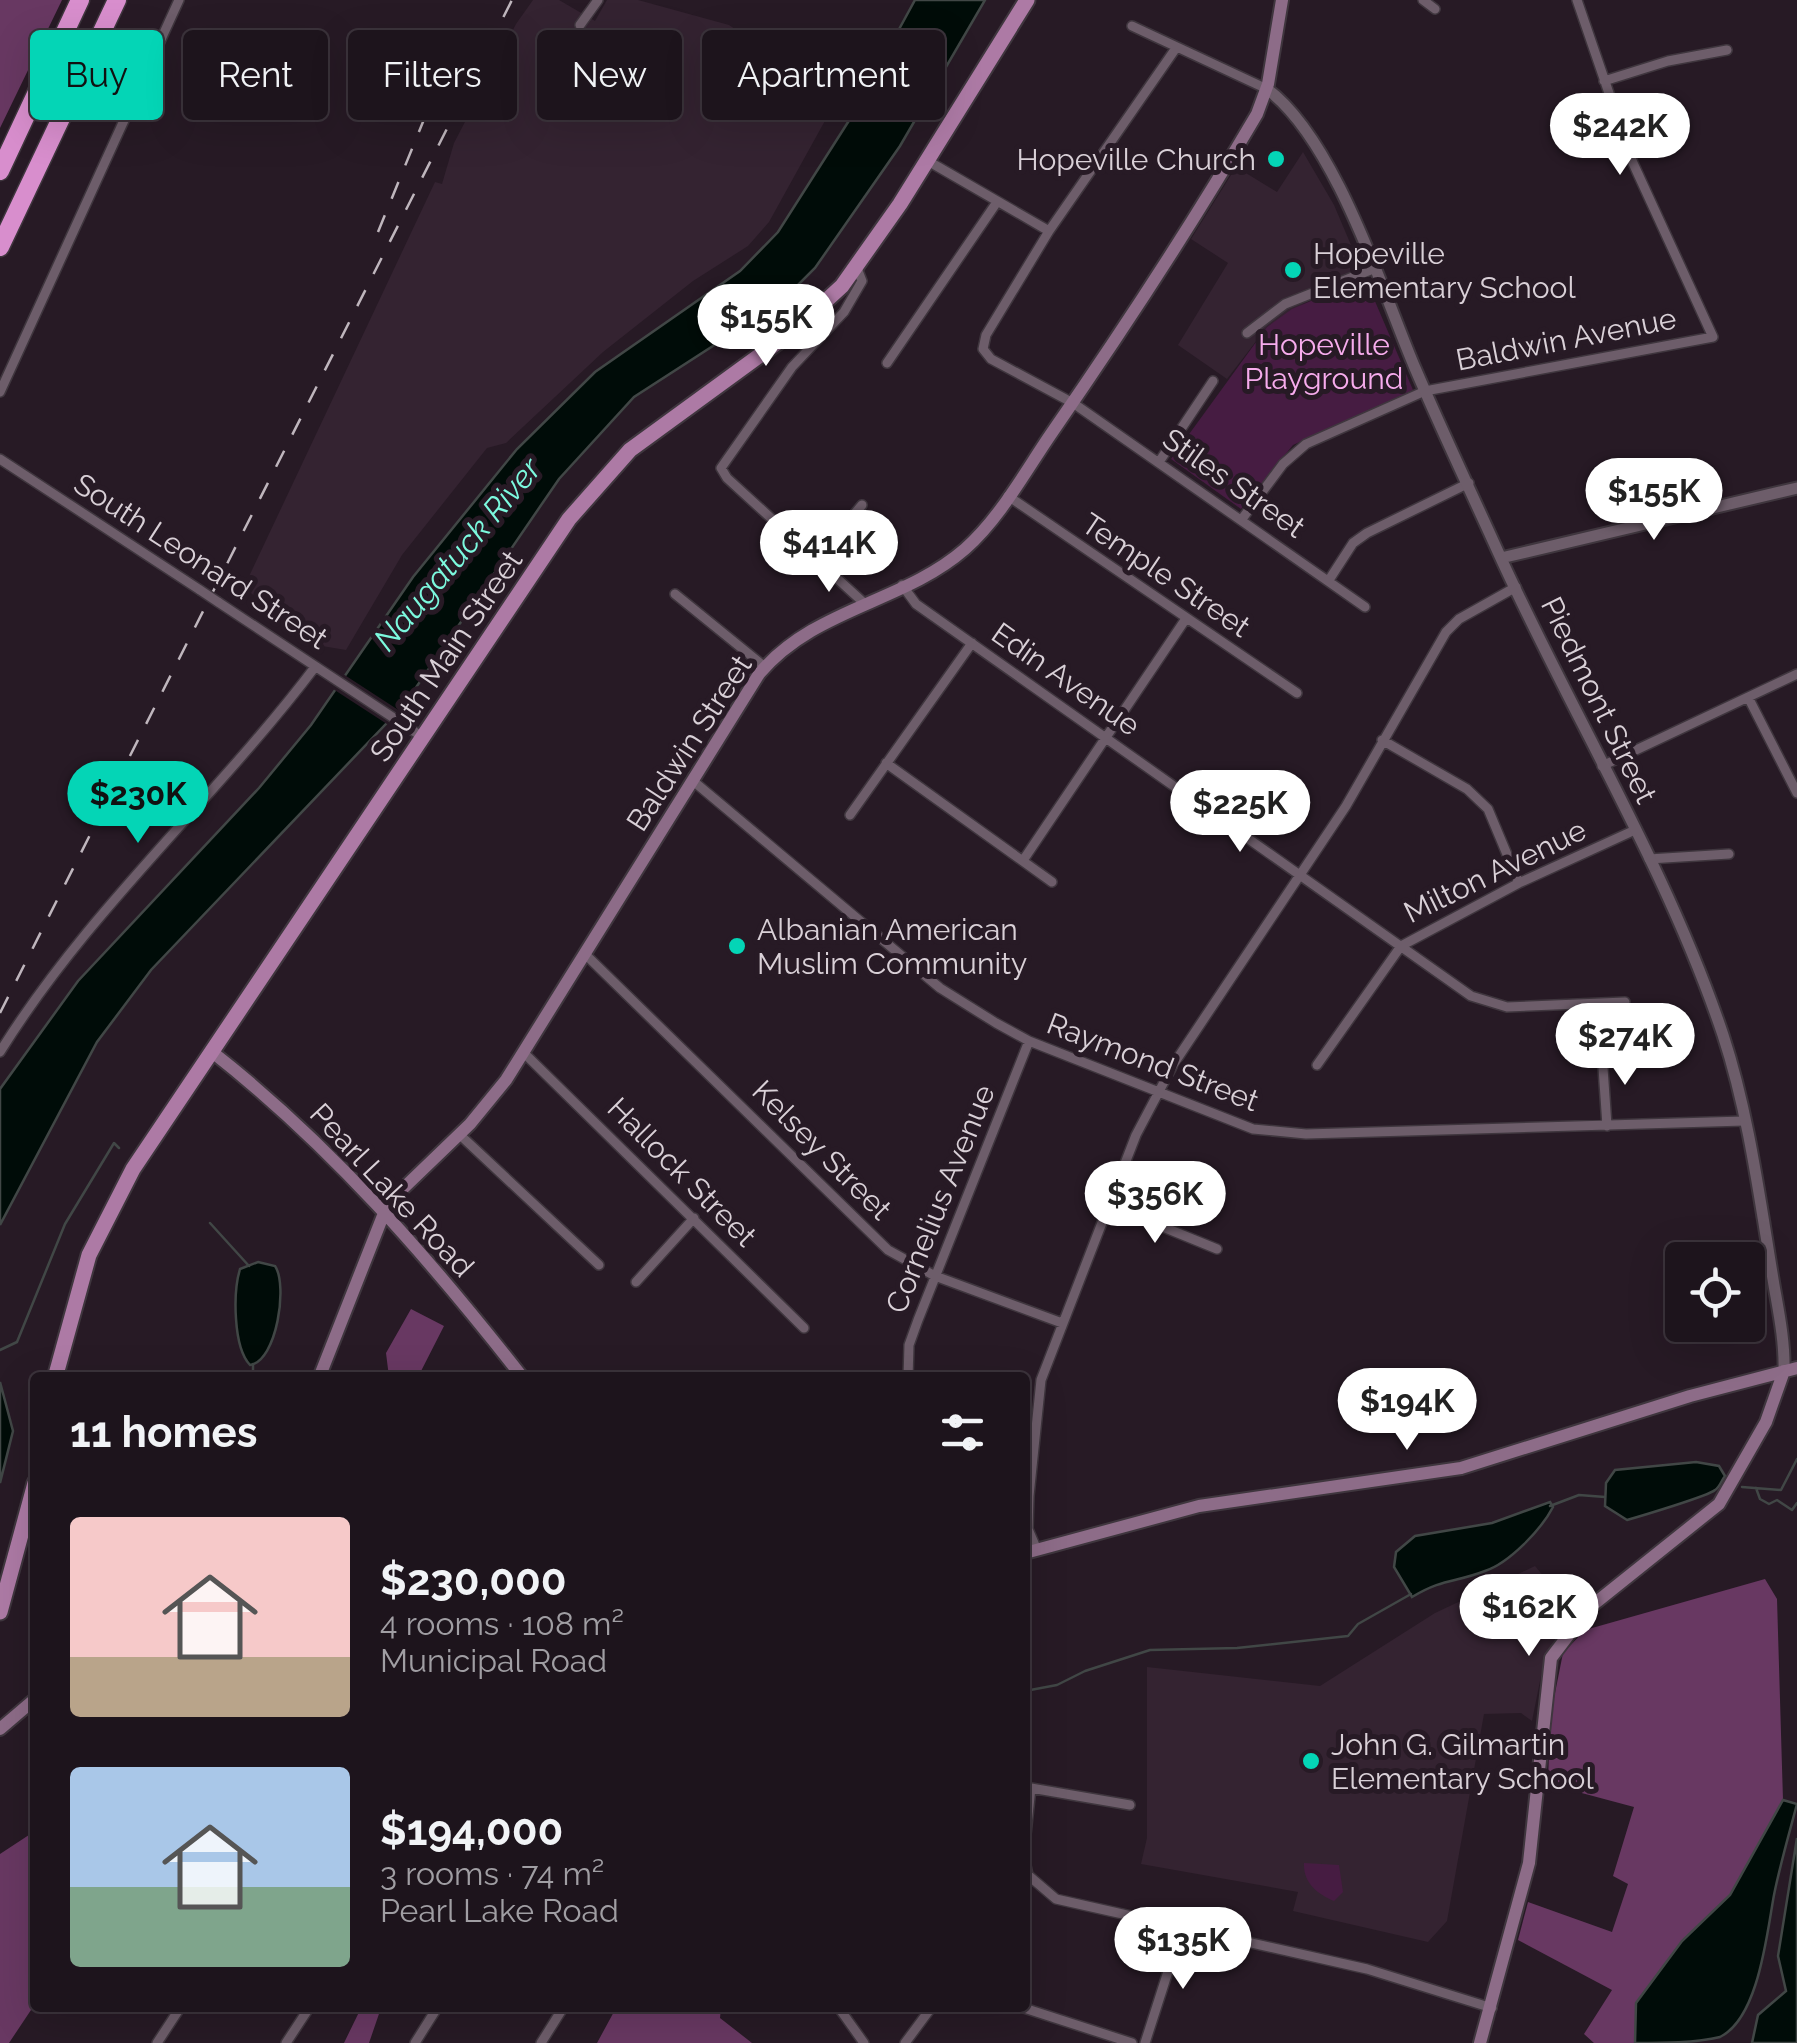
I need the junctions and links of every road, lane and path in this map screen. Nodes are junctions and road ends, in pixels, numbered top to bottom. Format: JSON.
{"nodes":[{"id":1,"x":80,"y":0,"type":"edge"},
{"id":2,"x":117,"y":0,"type":"edge"},
{"id":3,"x":179,"y":0,"type":"edge"},
{"id":4,"x":598,"y":0,"type":"edge"},
{"id":5,"x":1027,"y":0,"type":"edge"},
{"id":6,"x":1282,"y":0,"type":"edge"},
{"id":7,"x":1423,"y":0,"type":"edge"},
{"id":8,"x":1577,"y":0,"type":"edge"},
{"id":9,"x":1435,"y":9,"type":"dead end"},
{"id":10,"x":580,"y":25,"type":"dead end"},
{"id":11,"x":1132,"y":26,"type":"dead end"},
{"id":12,"x":1176,"y":48,"type":"junction"},
{"id":13,"x":1727,"y":50,"type":"dead end"},
{"id":14,"x":1604,"y":81,"type":"junction"},
{"id":15,"x":1267,"y":90,"type":"junction"},
{"id":16,"x":928,"y":161,"type":"junction"},
{"id":17,"x":0,"y":170,"type":"edge"},
{"id":18,"x":996,"y":202,"type":"junction"},
{"id":19,"x":1049,"y":231,"type":"junction"},
{"id":20,"x":0,"y":247,"type":"edge"},
{"id":21,"x":857,"y":268,"type":"junction"},
{"id":22,"x":1373,"y":269,"type":"junction"},
{"id":23,"x":1247,"y":333,"type":"dead end"},
{"id":24,"x":887,"y":363,"type":"dead end"},
{"id":25,"x":1213,"y":381,"type":"dead end"},
{"id":26,"x":1425,"y":391,"type":"junction"},
{"id":27,"x":0,"y":392,"type":"edge"},
{"id":28,"x":1073,"y":403,"type":"junction"},
{"id":29,"x":0,"y":459,"type":"edge"},
{"id":30,"x":1159,"y":462,"type":"junction"},
{"id":31,"x":1468,"y":483,"type":"junction"},
{"id":32,"x":1797,"y":488,"type":"edge"},
{"id":33,"x":1008,"y":496,"type":"junction"},
{"id":34,"x":862,"y":505,"type":"dead end"},
{"id":35,"x":1242,"y":519,"type":"junction"},
{"id":36,"x":817,"y":558,"type":"junction"},
{"id":37,"x":1501,"y":558,"type":"junction"},
{"id":38,"x":1329,"y":580,"type":"junction"},
{"id":39,"x":902,"y":585,"type":"junction"},
{"id":40,"x":1516,"y":587,"type":"junction"},
{"id":41,"x":675,"y":594,"type":"dead end"},
{"id":42,"x":864,"y":602,"type":"junction"},
{"id":43,"x":1365,"y":607,"type":"dead end"},
{"id":44,"x":1186,"y":620,"type":"junction"},
{"id":45,"x":972,"y":644,"type":"junction"},
{"id":46,"x":316,"y":666,"type":"junction"},
{"id":47,"x":765,"y":667,"type":"junction"},
{"id":48,"x":1797,"y":674,"type":"edge"},
{"id":49,"x":1297,"y":693,"type":"dead end"},
{"id":50,"x":1748,"y":696,"type":"junction"},
{"id":51,"x":1106,"y":737,"type":"junction"},
{"id":52,"x":424,"y":738,"type":"junction"},
{"id":53,"x":1382,"y":740,"type":"junction"},
{"id":54,"x":886,"y":763,"type":"junction"},
{"id":55,"x":1602,"y":766,"type":"junction"},
{"id":56,"x":692,"y":780,"type":"junction"},
{"id":57,"x":1797,"y":793,"type":"edge"},
{"id":58,"x":850,"y":816,"type":"dead end"},
{"id":59,"x":1635,"y":830,"type":"junction"},
{"id":60,"x":1729,"y":854,"type":"dead end"},
{"id":61,"x":1024,"y":859,"type":"junction"},
{"id":62,"x":1648,"y":859,"type":"junction"},
{"id":63,"x":1301,"y":874,"type":"junction"},
{"id":64,"x":1052,"y":882,"type":"dead end"},
{"id":65,"x":1520,"y":883,"type":"junction"},
{"id":66,"x":1400,"y":946,"type":"junction"},
{"id":67,"x":586,"y":954,"type":"junction"},
{"id":68,"x":1625,"y":1002,"type":"dead end"},
{"id":69,"x":1029,"y":1041,"type":"junction"},
{"id":70,"x":0,"y":1052,"type":"edge"},
{"id":71,"x":210,"y":1052,"type":"junction"},
{"id":72,"x":524,"y":1053,"type":"junction"},
{"id":73,"x":1602,"y":1053,"type":"dead end"},
{"id":74,"x":1317,"y":1065,"type":"dead end"},
{"id":75,"x":1156,"y":1092,"type":"junction"},
{"id":76,"x":1744,"y":1122,"type":"junction"},
{"id":77,"x":1607,"y":1126,"type":"junction"},
{"id":78,"x":459,"y":1134,"type":"junction"},
{"id":79,"x":1109,"y":1204,"type":"junction"},
{"id":80,"x":384,"y":1209,"type":"junction"},
{"id":81,"x":694,"y":1218,"type":"junction"},
{"id":82,"x":1218,"y":1250,"type":"dead end"},
{"id":83,"x":599,"y":1264,"type":"dead end"},
{"id":84,"x":935,"y":1276,"type":"junction"},
{"id":85,"x":636,"y":1282,"type":"dead end"},
{"id":86,"x":1062,"y":1323,"type":"junction"},
{"id":87,"x":804,"y":1328,"type":"dead end"},
{"id":88,"x":1790,"y":1369,"type":"edge"},
{"id":89,"x":57,"y":1372,"type":"edge"},
{"id":90,"x":321,"y":1372,"type":"edge"},
{"id":91,"x":517,"y":1372,"type":"edge"},
{"id":92,"x":908,"y":1372,"type":"edge"},
{"id":93,"x":1030,"y":1499,"type":"edge"},
{"id":94,"x":30,"y":1501,"type":"edge"},
{"id":95,"x":1031,"y":1552,"type":"edge"},
{"id":96,"x":0,"y":1612,"type":"edge"},
{"id":97,"x":30,"y":1704,"type":"edge"},
{"id":98,"x":0,"y":1729,"type":"edge"},
{"id":99,"x":1030,"y":1787,"type":"edge"},
{"id":100,"x":1130,"y":1805,"type":"dead end"},
{"id":101,"x":1030,"y":1876,"type":"edge"},
{"id":102,"x":1182,"y":1928,"type":"junction"},
{"id":103,"x":1492,"y":2008,"type":"junction"},
{"id":104,"x":1030,"y":2010,"type":"edge"},
{"id":105,"x":177,"y":2012,"type":"edge"},
{"id":106,"x":305,"y":2012,"type":"edge"},
{"id":107,"x":434,"y":2012,"type":"edge"},
{"id":108,"x":560,"y":2012,"type":"edge"},
{"id":109,"x":842,"y":2012,"type":"edge"},
{"id":110,"x":928,"y":2012,"type":"edge"},
{"id":111,"x":157,"y":2043,"type":"edge"},
{"id":112,"x":286,"y":2043,"type":"edge"},
{"id":113,"x":415,"y":2043,"type":"edge"},
{"id":114,"x":541,"y":2043,"type":"edge"},
{"id":115,"x":864,"y":2043,"type":"edge"},
{"id":116,"x":905,"y":2043,"type":"edge"},
{"id":117,"x":1132,"y":2043,"type":"edge"},
{"id":118,"x":1145,"y":2043,"type":"edge"},
{"id":119,"x":1480,"y":2043,"type":"edge"}],
"edges":[{"from":1,"to":17,"type":"highway"},
{"from":2,"to":20,"type":"highway"},
{"from":3,"to":27,"type":"street"},
{"from":4,"to":10,"type":"street"},
{"from":5,"to":16,"type":"main road","name":"South Main Street"},
{"from":6,"to":15,"type":"main road","name":"Baldwin Street"},
{"from":7,"to":9,"type":"street"},
{"from":8,"to":14,"type":"street","name":"Baldwin Avenue"},
{"from":11,"to":12,"type":"street"},
{"from":12,"to":15,"type":"street"},
{"from":12,"to":19,"type":"street"},
{"from":13,"to":14,"type":"street"},
{"from":14,"to":26,"type":"street","name":"Baldwin Avenue"},
{"from":15,"to":22,"type":"street","name":"Piedmont Street"},
{"from":15,"to":28,"type":"main road","name":"Baldwin Street"},
{"from":16,"to":18,"type":"street"},
{"from":16,"to":21,"type":"main road","name":"South Main Street"},
{"from":18,"to":19,"type":"street"},
{"from":18,"to":24,"type":"street"},
{"from":19,"to":28,"type":"street","name":"Stiles Street"},
{"from":21,"to":36,"type":"street"},
{"from":21,"to":52,"type":"main road","name":"South Main Street"},
{"from":22,"to":23,"type":"street"},
{"from":22,"to":26,"type":"street","name":"Piedmont Street"},
{"from":25,"to":30,"type":"street"},
{"from":26,"to":31,"type":"street","name":"Piedmont Street"},
{"from":26,"to":35,"type":"street"},
{"from":28,"to":30,"type":"street","name":"Stiles Street"},
{"from":28,"to":33,"type":"main road","name":"Baldwin Street"},
{"from":29,"to":46,"type":"street","name":"South Leonard Street","bridge":true},
{"from":30,"to":35,"type":"street","name":"Stiles Street"},
{"from":31,"to":37,"type":"street","name":"Piedmont Street"},
{"from":31,"to":38,"type":"street"},
{"from":32,"to":37,"type":"street"},
{"from":33,"to":39,"type":"main road","name":"Baldwin Street"},
{"from":33,"to":44,"type":"street","name":"Temple Street"},
{"from":34,"to":36,"type":"street"},
{"from":35,"to":38,"type":"street","name":"Stiles Street"},
{"from":36,"to":42,"type":"street"},
{"from":37,"to":40,"type":"street","name":"Piedmont Street"},
{"from":38,"to":43,"type":"street","name":"Stiles Street"},
{"from":39,"to":42,"type":"main road","name":"Baldwin Street"},
{"from":39,"to":45,"type":"street","name":"Edin Avenue"},
{"from":40,"to":53,"type":"street"},
{"from":40,"to":55,"type":"street","name":"Piedmont Street"},
{"from":41,"to":47,"type":"street"},
{"from":42,"to":47,"type":"main road","name":"Baldwin Street"},
{"from":44,"to":49,"type":"street","name":"Temple Street"},
{"from":44,"to":51,"type":"street"},
{"from":45,"to":51,"type":"street","name":"Edin Avenue"},
{"from":45,"to":54,"type":"street"},
{"from":46,"to":52,"type":"street","name":"South Leonard Street"},
{"from":46,"to":70,"type":"street"},
{"from":47,"to":56,"type":"main road","name":"Baldwin Street"},
{"from":48,"to":50,"type":"street"},
{"from":50,"to":55,"type":"street"},
{"from":50,"to":57,"type":"street"},
{"from":51,"to":61,"type":"street"},
{"from":51,"to":63,"type":"street","name":"Edin Avenue"},
{"from":52,"to":71,"type":"main road","name":"South Main Street"},
{"from":53,"to":63,"type":"street"},
{"from":53,"to":65,"type":"street"},
{"from":54,"to":58,"type":"street"},
{"from":54,"to":61,"type":"street"},
{"from":55,"to":59,"type":"street","name":"Piedmont Street"},
{"from":56,"to":67,"type":"main road","name":"Baldwin Street"},
{"from":56,"to":69,"type":"street","name":"Raymond Street"},
{"from":59,"to":62,"type":"street","name":"Piedmont Street"},
{"from":59,"to":65,"type":"street","name":"Milton Avenue"},
{"from":60,"to":62,"type":"street"},
{"from":61,"to":64,"type":"street"},
{"from":62,"to":76,"type":"street","name":"Piedmont Street"},
{"from":63,"to":66,"type":"street","name":"Edin Avenue"},
{"from":63,"to":75,"type":"street"},
{"from":65,"to":66,"type":"street","name":"Milton Avenue"},
{"from":66,"to":68,"type":"street","name":"Edin Avenue"},
{"from":66,"to":74,"type":"street","name":"Milton Avenue"},
{"from":67,"to":72,"type":"main road","name":"Baldwin Street"},
{"from":67,"to":84,"type":"street","name":"Kelsey Street"},
{"from":69,"to":75,"type":"street","name":"Raymond Street"},
{"from":69,"to":84,"type":"street","name":"Cornelius Avenue"},
{"from":71,"to":80,"type":"main road","name":"Pearl Lake Road"},
{"from":71,"to":89,"type":"main road","name":"South Main Street"},
{"from":72,"to":78,"type":"main road","name":"Baldwin Street"},
{"from":72,"to":81,"type":"street","name":"Hallock Street"},
{"from":73,"to":77,"type":"street"},
{"from":75,"to":77,"type":"street","name":"Raymond Street"},
{"from":75,"to":79,"type":"street"},
{"from":76,"to":77,"type":"street","name":"Raymond Street"},
{"from":76,"to":88,"type":"street","name":"Piedmont Street"},
{"from":78,"to":80,"type":"main road","name":"Baldwin Street"},
{"from":78,"to":83,"type":"street"},
{"from":79,"to":82,"type":"street"},
{"from":79,"to":86,"type":"street"},
{"from":80,"to":90,"type":"main road","name":"Baldwin Street"},
{"from":80,"to":91,"type":"main road","name":"Pearl Lake Road"},
{"from":81,"to":85,"type":"street"},
{"from":81,"to":87,"type":"street","name":"Hallock Street"},
{"from":84,"to":86,"type":"street","name":"Kelsey Street"},
{"from":84,"to":92,"type":"street","name":"Cornelius Avenue"},
{"from":86,"to":93,"type":"street"},
{"from":88,"to":95,"type":"main road"},
{"from":88,"to":103,"type":"main road"},
{"from":94,"to":96,"type":"main road"},
{"from":97,"to":98,"type":"main road"},
{"from":99,"to":100,"type":"street"},
{"from":101,"to":102,"type":"street"},
{"from":102,"to":103,"type":"street"},
{"from":102,"to":118,"type":"street"},
{"from":103,"to":119,"type":"main road"},
{"from":104,"to":117,"type":"street"},
{"from":105,"to":111,"type":"street"},
{"from":106,"to":112,"type":"street"},
{"from":107,"to":113,"type":"street"},
{"from":108,"to":114,"type":"street"},
{"from":109,"to":115,"type":"street"},
{"from":110,"to":116,"type":"street"}]}
